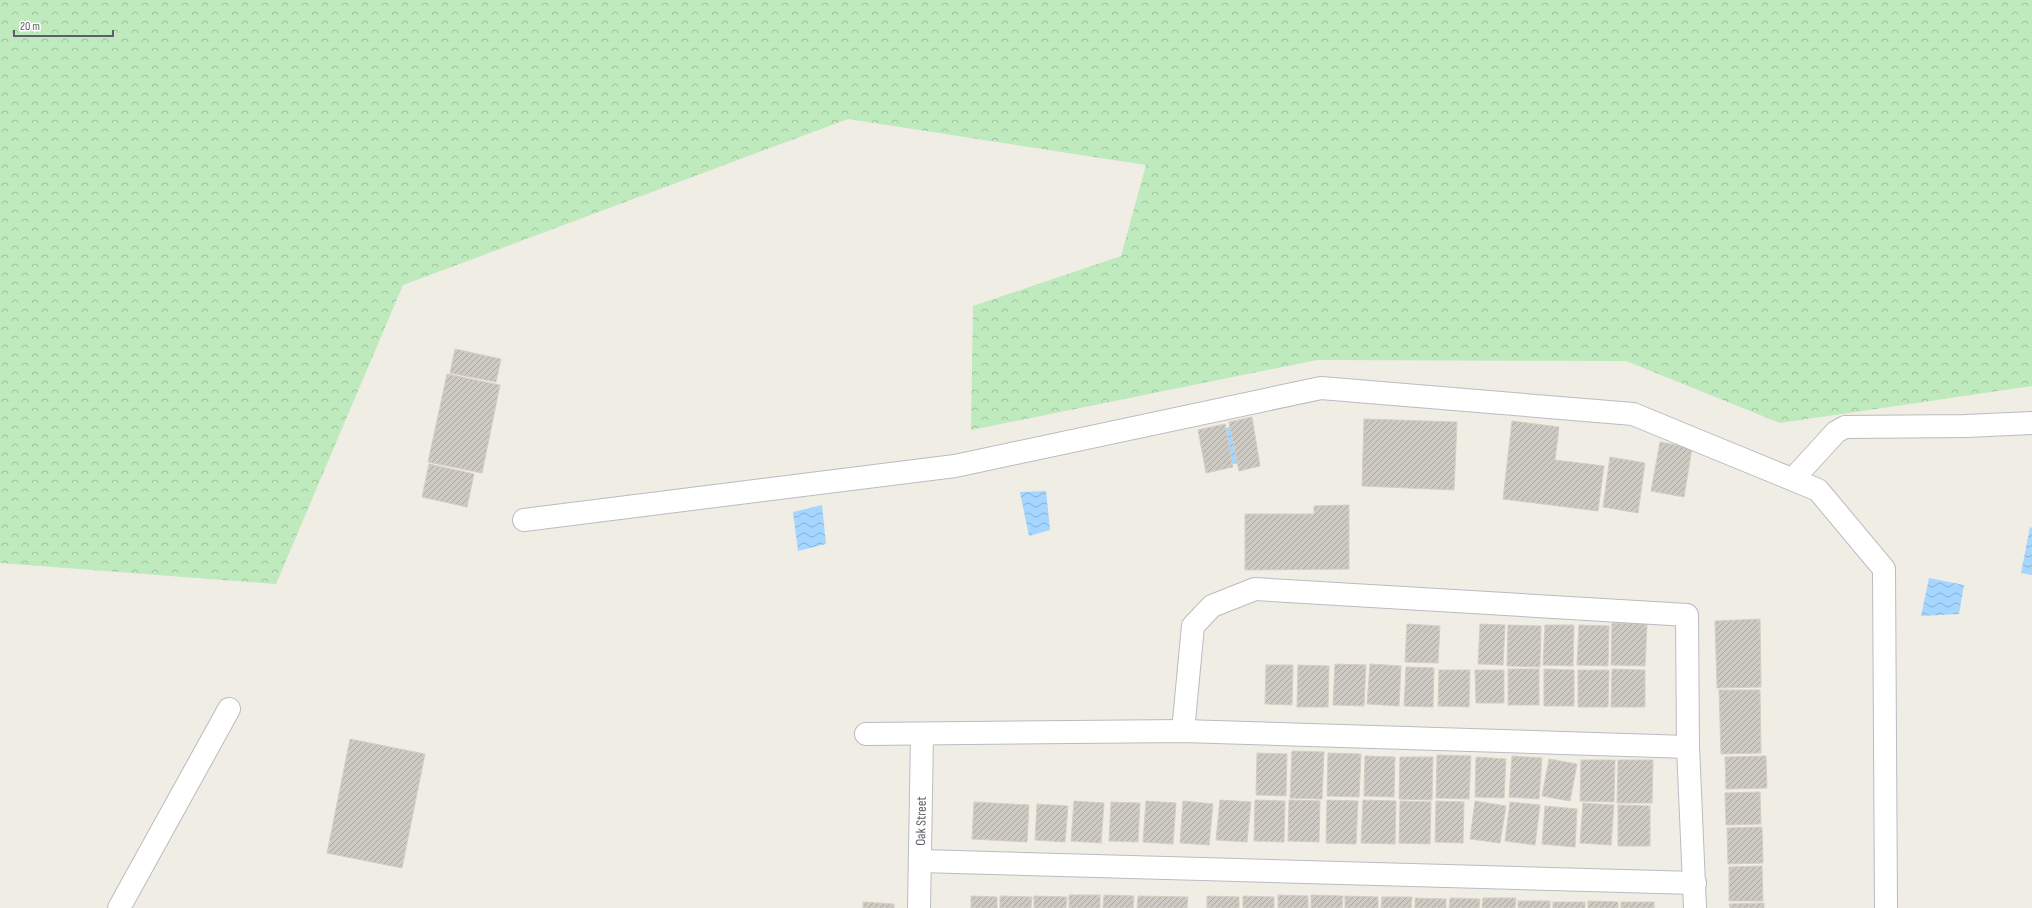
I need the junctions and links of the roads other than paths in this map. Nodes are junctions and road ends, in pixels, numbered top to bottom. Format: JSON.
{"nodes":[{"id":1,"x":2032,"y":423,"type":"edge"},
{"id":2,"x":1793,"y":479,"type":"junction"},
{"id":3,"x":524,"y":520,"type":"dead end"},
{"id":4,"x":229,"y":709,"type":"dead end"},
{"id":5,"x":1183,"y":731,"type":"junction"},
{"id":6,"x":866,"y":734,"type":"dead end"},
{"id":7,"x":922,"y":735,"type":"junction"},
{"id":8,"x":1688,"y":747,"type":"junction"},
{"id":9,"x":920,"y":861,"type":"junction"},
{"id":10,"x":1695,"y":882,"type":"junction"},
{"id":11,"x":119,"y":908,"type":"edge"},
{"id":12,"x":919,"y":908,"type":"edge"},
{"id":13,"x":1695,"y":908,"type":"edge"},
{"id":14,"x":1886,"y":908,"type":"edge"}],
"edges":[{"from":1,"to":2,"type":"street"},
{"from":2,"to":3,"type":"street"},
{"from":2,"to":14,"type":"street"},
{"from":4,"to":11,"type":"street"},
{"from":5,"to":7,"type":"street"},
{"from":5,"to":8,"type":"street"},
{"from":5,"to":8,"type":"street"},
{"from":6,"to":7,"type":"street"},
{"from":7,"to":9,"type":"street","name":"Oak Street"},
{"from":8,"to":10,"type":"street"},
{"from":9,"to":10,"type":"street"},
{"from":9,"to":12,"type":"street","name":"Oak Street"},
{"from":10,"to":13,"type":"street"}]}
